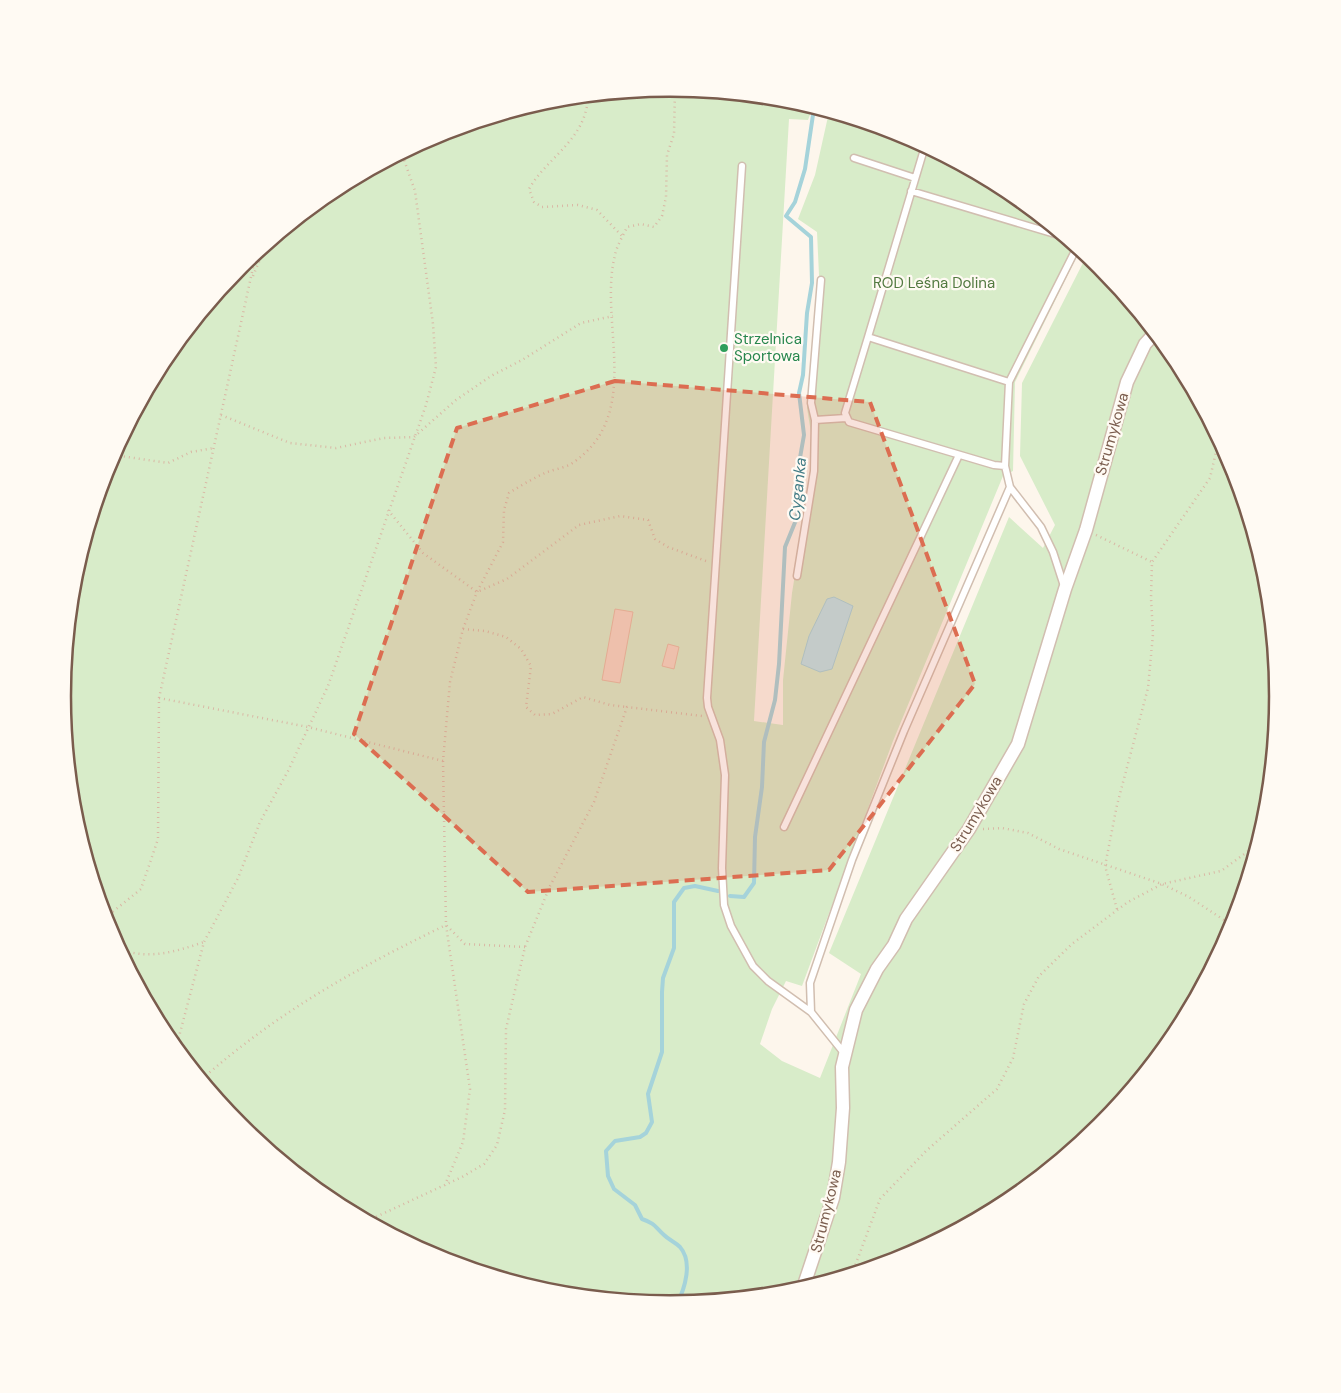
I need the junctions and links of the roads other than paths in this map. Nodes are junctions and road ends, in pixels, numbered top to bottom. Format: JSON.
{"nodes":[{"id":1,"x":923,"y":153,"type":"edge"},
{"id":2,"x":854,"y":158,"type":"dead end"},
{"id":3,"x":742,"y":166,"type":"dead end"},
{"id":4,"x":915,"y":178,"type":"junction"},
{"id":5,"x":911,"y":191,"type":"junction"},
{"id":6,"x":1049,"y":232,"type":"edge"},
{"id":7,"x":1074,"y":253,"type":"edge"},
{"id":8,"x":821,"y":280,"type":"dead end"},
{"id":9,"x":868,"y":337,"type":"junction"},
{"id":10,"x":1150,"y":338,"type":"edge"},
{"id":11,"x":1009,"y":382,"type":"junction"},
{"id":12,"x":846,"y":418,"type":"junction"},
{"id":13,"x":815,"y":420,"type":"junction"},
{"id":14,"x":959,"y":455,"type":"junction"},
{"id":15,"x":1005,"y":466,"type":"junction"},
{"id":16,"x":1010,"y":487,"type":"junction"},
{"id":17,"x":797,"y":576,"type":"dead end"},
{"id":18,"x":1065,"y":589,"type":"junction"},
{"id":19,"x":784,"y":826,"type":"dead end"},
{"id":20,"x":811,"y":1012,"type":"junction"},
{"id":21,"x":844,"y":1053,"type":"junction"},
{"id":22,"x":806,"y":1280,"type":"edge"}],
"edges":[{"from":1,"to":4,"type":"lane"},
{"from":2,"to":4,"type":"lane"},
{"from":3,"to":20,"type":"lane"},
{"from":4,"to":5,"type":"lane"},
{"from":5,"to":6,"type":"lane"},
{"from":5,"to":9,"type":"lane"},
{"from":7,"to":11,"type":"lane"},
{"from":8,"to":13,"type":"lane"},
{"from":9,"to":11,"type":"lane"},
{"from":9,"to":12,"type":"lane"},
{"from":10,"to":18,"type":"street","name":"Strumykowa"},
{"from":11,"to":15,"type":"lane"},
{"from":12,"to":13,"type":"lane"},
{"from":12,"to":14,"type":"lane"},
{"from":13,"to":17,"type":"lane"},
{"from":14,"to":15,"type":"lane"},
{"from":14,"to":19,"type":"lane"},
{"from":15,"to":16,"type":"lane"},
{"from":16,"to":18,"type":"lane"},
{"from":16,"to":20,"type":"lane"},
{"from":18,"to":21,"type":"street","name":"Strumykowa"},
{"from":20,"to":21,"type":"lane"},
{"from":21,"to":22,"type":"street","name":"Strumykowa"}]}
